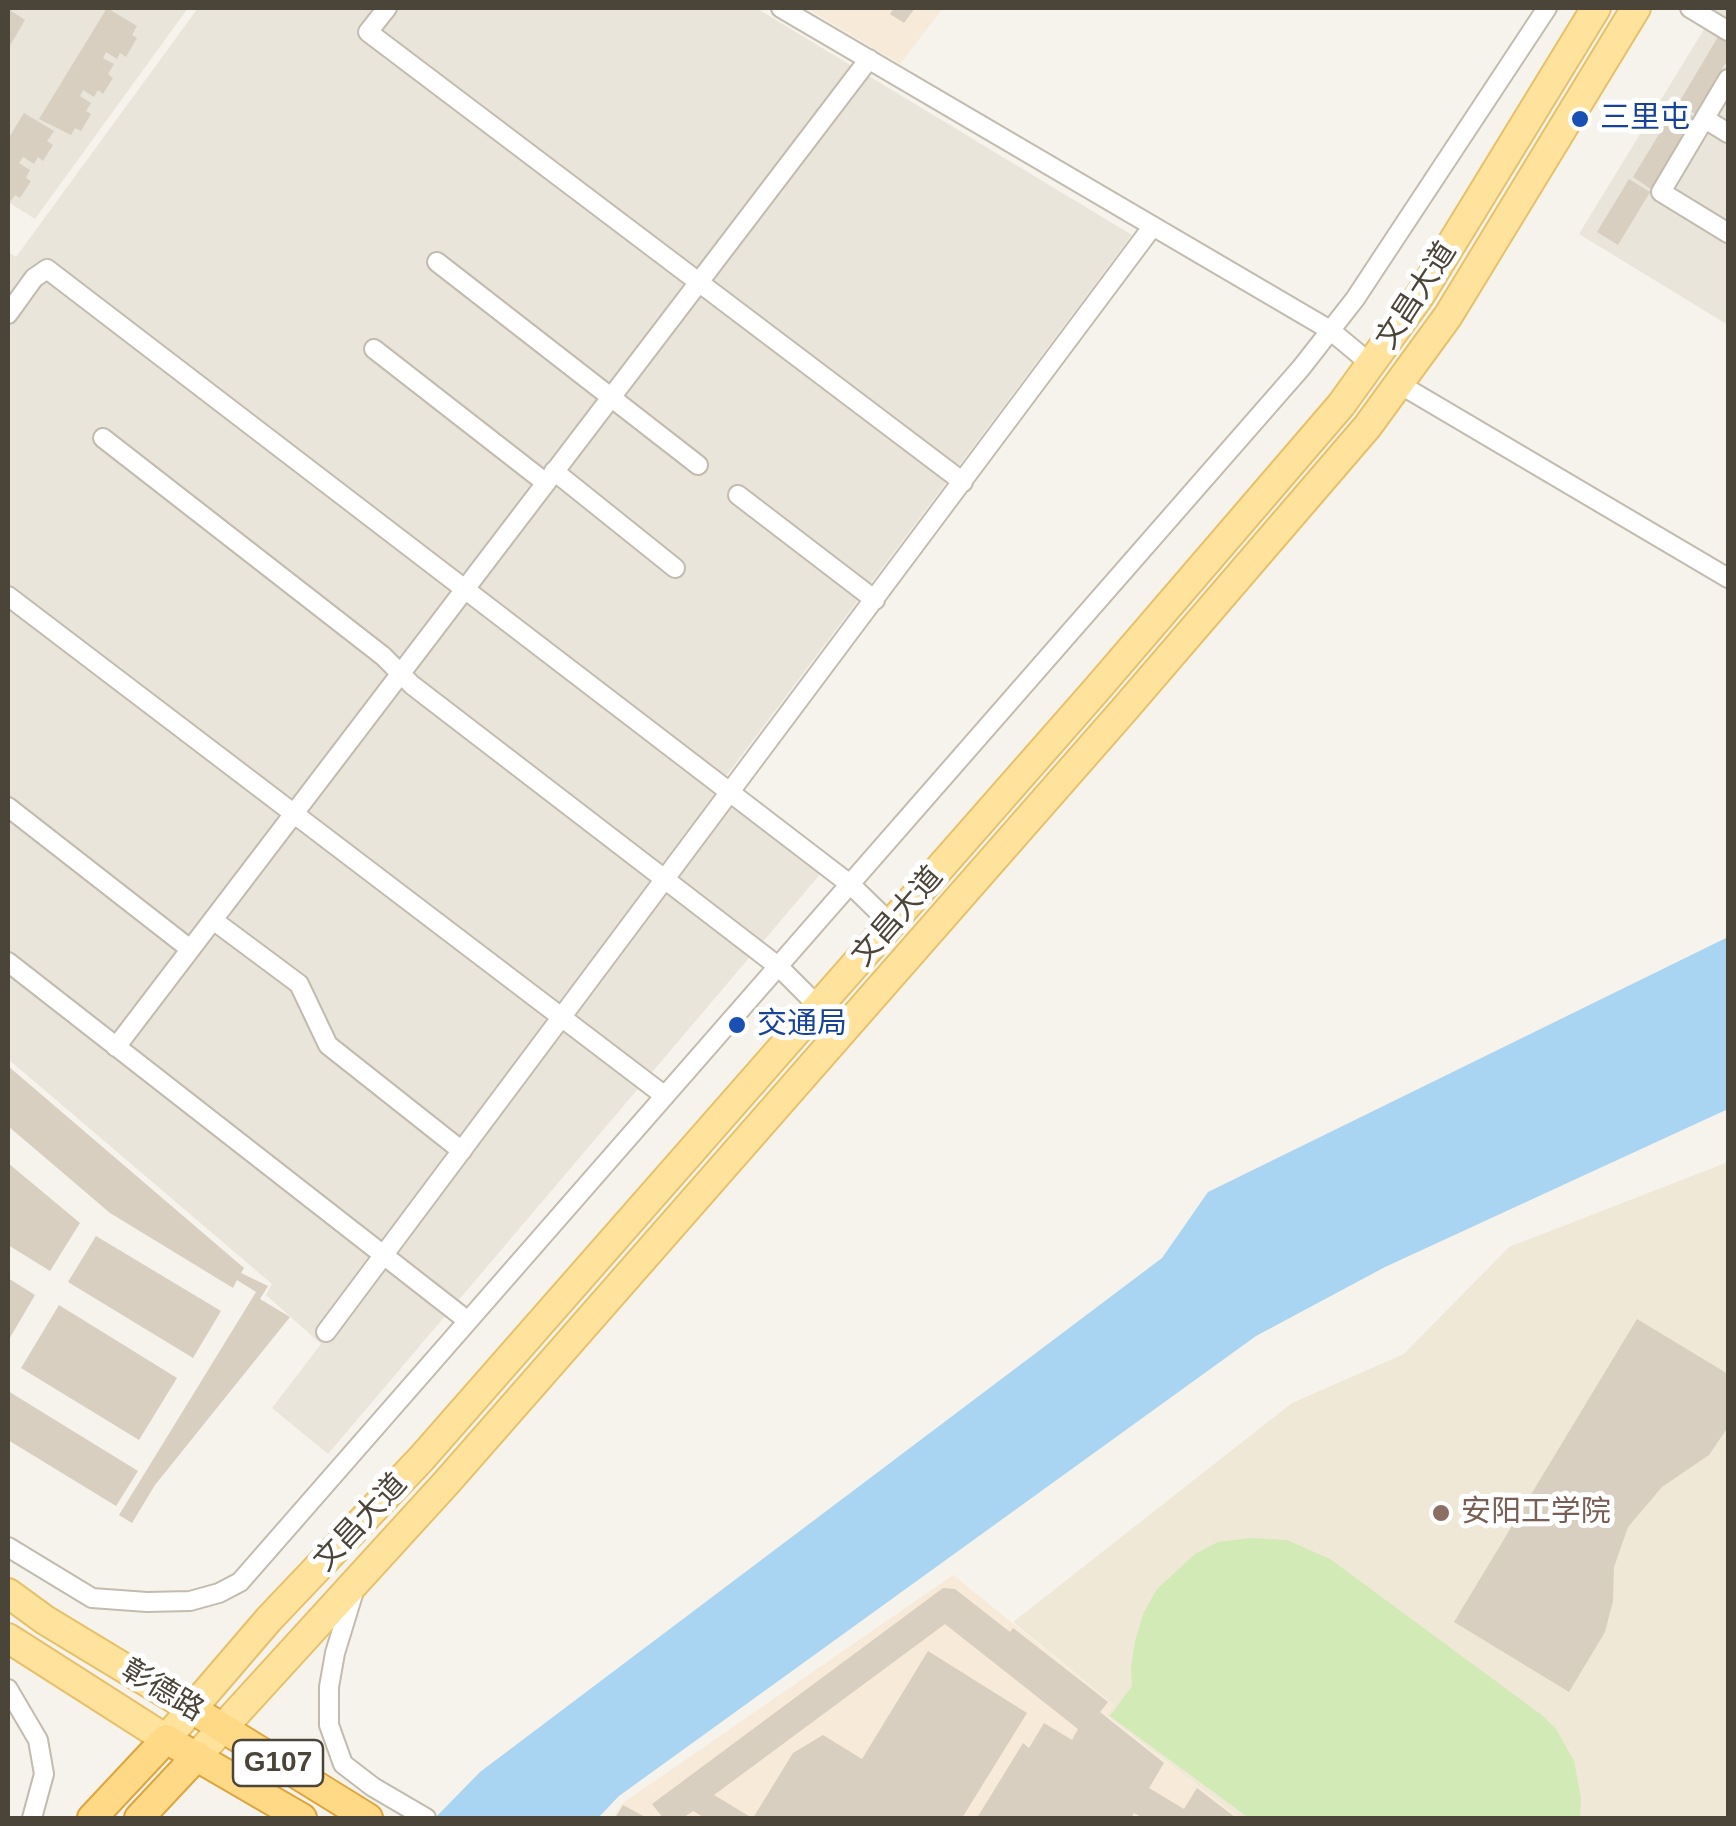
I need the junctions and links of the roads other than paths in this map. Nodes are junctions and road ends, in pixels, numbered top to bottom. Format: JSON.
{"nodes":[{"id":1,"x":387,"y":8,"type":"edge"},
{"id":2,"x":781,"y":8,"type":"edge"},
{"id":3,"x":1547,"y":8,"type":"edge"},
{"id":4,"x":1596,"y":8,"type":"edge"},
{"id":5,"x":1636,"y":8,"type":"edge"},
{"id":6,"x":1690,"y":8,"type":"edge"},
{"id":7,"x":1728,"y":31,"type":"edge"},
{"id":8,"x":869,"y":59,"type":"junction"},
{"id":9,"x":1728,"y":79,"type":"edge"},
{"id":10,"x":1705,"y":119,"type":"junction"},
{"id":11,"x":1728,"y":133,"type":"edge"},
{"id":12,"x":1153,"y":226,"type":"junction"},
{"id":13,"x":1728,"y":233,"type":"edge"},
{"id":14,"x":436,"y":262,"type":"dead end"},
{"id":15,"x":699,"y":282,"type":"junction"},
{"id":16,"x":8,"y":314,"type":"edge"},
{"id":17,"x":1330,"y":330,"type":"junction"},
{"id":18,"x":374,"y":349,"type":"dead end"},
{"id":19,"x":1372,"y":365,"type":"junction"},
{"id":20,"x":1400,"y":384,"type":"junction"},
{"id":21,"x":611,"y":397,"type":"junction"},
{"id":22,"x":103,"y":438,"type":"dead end"},
{"id":23,"x":698,"y":465,"type":"dead end"},
{"id":24,"x":550,"y":477,"type":"junction"},
{"id":25,"x":963,"y":482,"type":"junction"},
{"id":26,"x":738,"y":495,"type":"dead end"},
{"id":27,"x":675,"y":568,"type":"dead end"},
{"id":28,"x":1728,"y":578,"type":"edge"},
{"id":29,"x":464,"y":589,"type":"junction"},
{"id":30,"x":8,"y":596,"type":"edge"},
{"id":31,"x":875,"y":600,"type":"junction"},
{"id":32,"x":400,"y":674,"type":"junction"},
{"id":33,"x":731,"y":793,"type":"junction"},
{"id":34,"x":8,"y":807,"type":"edge"},
{"id":35,"x":294,"y":814,"type":"junction"},
{"id":36,"x":665,"y":880,"type":"junction"},
{"id":37,"x":851,"y":885,"type":"junction"},
{"id":38,"x":213,"y":920,"type":"junction"},
{"id":39,"x":891,"y":924,"type":"junction"},
{"id":40,"x":190,"y":949,"type":"junction"},
{"id":41,"x":8,"y":962,"type":"edge"},
{"id":42,"x":779,"y":967,"type":"junction"},
{"id":43,"x":818,"y":1006,"type":"junction"},
{"id":44,"x":562,"y":1018,"type":"junction"},
{"id":45,"x":116,"y":1047,"type":"junction"},
{"id":46,"x":665,"y":1096,"type":"junction"},
{"id":47,"x":462,"y":1151,"type":"junction"},
{"id":48,"x":384,"y":1255,"type":"junction"},
{"id":49,"x":468,"y":1321,"type":"junction"},
{"id":50,"x":326,"y":1332,"type":"dead end"},
{"id":51,"x":8,"y":1547,"type":"edge"},
{"id":52,"x":359,"y":1576,"type":"junction"},
{"id":53,"x":8,"y":1593,"type":"edge"},
{"id":54,"x":8,"y":1638,"type":"edge"},
{"id":55,"x":8,"y":1689,"type":"edge"},
{"id":56,"x":192,"y":1709,"type":"junction"},
{"id":57,"x":222,"y":1728,"type":"junction"},
{"id":58,"x":166,"y":1738,"type":"junction"},
{"id":59,"x":196,"y":1756,"type":"junction"},
{"id":60,"x":366,"y":1817,"type":"edge"},
{"id":61,"x":32,"y":1818,"type":"edge"},
{"id":62,"x":92,"y":1818,"type":"edge"},
{"id":63,"x":139,"y":1818,"type":"edge"},
{"id":64,"x":302,"y":1818,"type":"edge"},
{"id":65,"x":426,"y":1818,"type":"edge"}],
"edges":[{"from":1,"to":15,"type":"street"},
{"from":2,"to":8,"type":"street"},
{"from":3,"to":17,"type":"street"},
{"from":4,"to":19,"type":"main road","name":"文昌大道"},
{"from":5,"to":20,"type":"main road","name":"文昌大道"},
{"from":6,"to":7,"type":"street"},
{"from":8,"to":12,"type":"street"},
{"from":8,"to":15,"type":"street"},
{"from":9,"to":10,"type":"street"},
{"from":10,"to":11,"type":"street"},
{"from":10,"to":13,"type":"street"},
{"from":12,"to":17,"type":"street"},
{"from":12,"to":25,"type":"street"},
{"from":14,"to":21,"type":"street"},
{"from":15,"to":21,"type":"street"},
{"from":15,"to":25,"type":"street"},
{"from":16,"to":29,"type":"street"},
{"from":17,"to":19,"type":"street"},
{"from":17,"to":37,"type":"street"},
{"from":18,"to":24,"type":"street"},
{"from":19,"to":39,"type":"main road","name":"文昌大道"},
{"from":20,"to":28,"type":"street"},
{"from":20,"to":52,"type":"main road","name":"文昌大道"},
{"from":21,"to":23,"type":"street"},
{"from":21,"to":24,"type":"street"},
{"from":22,"to":32,"type":"street"},
{"from":24,"to":27,"type":"street"},
{"from":24,"to":29,"type":"street"},
{"from":25,"to":31,"type":"street"},
{"from":26,"to":31,"type":"street"},
{"from":29,"to":32,"type":"street"},
{"from":29,"to":33,"type":"street"},
{"from":30,"to":35,"type":"street"},
{"from":31,"to":33,"type":"street"},
{"from":32,"to":35,"type":"street"},
{"from":32,"to":36,"type":"street"},
{"from":33,"to":36,"type":"street"},
{"from":33,"to":37,"type":"street"},
{"from":34,"to":40,"type":"street"},
{"from":35,"to":38,"type":"street"},
{"from":35,"to":44,"type":"street"},
{"from":36,"to":42,"type":"street"},
{"from":36,"to":44,"type":"street"},
{"from":37,"to":39,"type":"street"},
{"from":37,"to":42,"type":"street"},
{"from":38,"to":40,"type":"street"},
{"from":38,"to":47,"type":"street"},
{"from":39,"to":43,"type":"main road","name":"文昌大道"},
{"from":40,"to":45,"type":"street"},
{"from":41,"to":45,"type":"street"},
{"from":42,"to":43,"type":"street"},
{"from":42,"to":46,"type":"street"},
{"from":43,"to":56,"type":"main road","name":"文昌大道"},
{"from":44,"to":46,"type":"street"},
{"from":44,"to":47,"type":"street"},
{"from":45,"to":48,"type":"street"},
{"from":46,"to":49,"type":"street"},
{"from":47,"to":48,"type":"street"},
{"from":48,"to":49,"type":"street"},
{"from":48,"to":50,"type":"street"},
{"from":49,"to":51,"type":"street"},
{"from":52,"to":57,"type":"main road","name":"文昌大道"},
{"from":52,"to":65,"type":"street"},
{"from":53,"to":56,"type":"main road","name":"彰德路"},
{"from":54,"to":58,"type":"main road","name":"彰德路"},
{"from":55,"to":61,"type":"street"},
{"from":56,"to":57,"type":"highway","name":"彰德路","number":"G107"},
{"from":56,"to":58,"type":"main road","name":"文昌大道"},
{"from":57,"to":59,"type":"main road","name":"文昌大道"},
{"from":57,"to":60,"type":"highway","name":"彰德路","number":"G107"},
{"from":58,"to":59,"type":"highway","name":"彰德路","number":"G107"},
{"from":58,"to":62,"type":"highway","name":"文昌大道"},
{"from":59,"to":63,"type":"highway","name":"文昌大道","number":"G107"},
{"from":59,"to":64,"type":"highway","name":"彰德路","number":"G107"}]}
